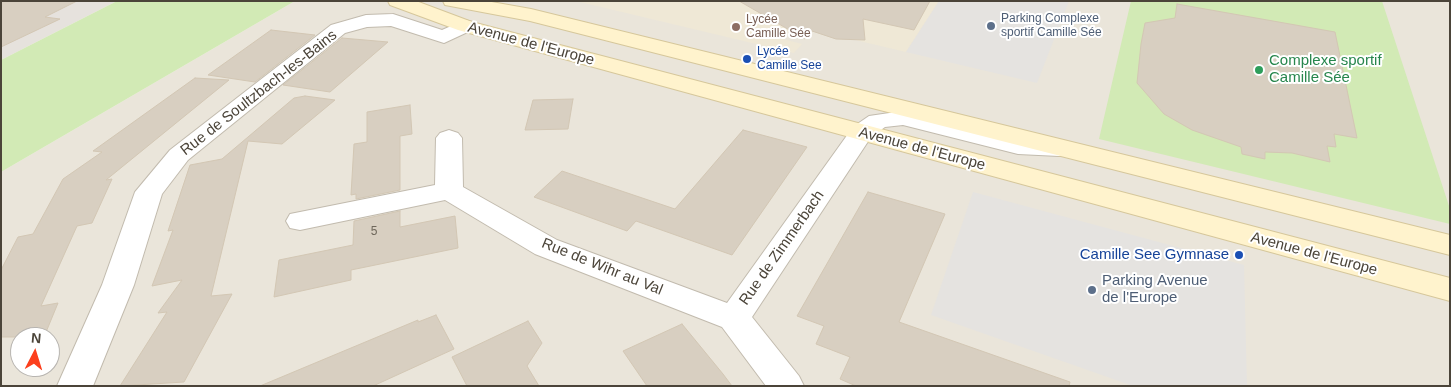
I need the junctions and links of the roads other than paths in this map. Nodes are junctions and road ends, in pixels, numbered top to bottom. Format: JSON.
{"nodes":[{"id":1,"x":397,"y":1,"type":"edge"},
{"id":2,"x":452,"y":1,"type":"edge"},
{"id":3,"x":465,"y":26,"type":"junction"},
{"id":4,"x":862,"y":132,"type":"junction"},
{"id":5,"x":448,"y":138,"type":"dead end"},
{"id":6,"x":1059,"y":148,"type":"junction"},
{"id":7,"x":448,"y":190,"type":"junction"},
{"id":8,"x":300,"y":220,"type":"dead end"},
{"id":9,"x":1450,"y":245,"type":"edge"},
{"id":10,"x":1450,"y":290,"type":"edge"},
{"id":11,"x":734,"y":318,"type":"junction"},
{"id":12,"x":76,"y":386,"type":"edge"},
{"id":13,"x":786,"y":386,"type":"edge"}],
"edges":[{"from":1,"to":3,"type":"main road","name":"Avenue de l'Europe"},
{"from":2,"to":6,"type":"main road","name":"Avenue de l'Europe"},
{"from":3,"to":4,"type":"main road","name":"Avenue de l'Europe"},
{"from":3,"to":12,"type":"street","name":"Rue de Soultzbach-les-Bains"},
{"from":4,"to":6,"type":"street"},
{"from":4,"to":10,"type":"main road","name":"Avenue de l'Europe"},
{"from":4,"to":11,"type":"street","name":"Rue de Zimmerbach"},
{"from":5,"to":7,"type":"street"},
{"from":6,"to":9,"type":"main road","name":"Avenue de l'Europe"},
{"from":7,"to":8,"type":"street"},
{"from":7,"to":11,"type":"street","name":"Rue de Wihr au Val"},
{"from":11,"to":13,"type":"street","name":"Rue de Zimmerbach"}]}
